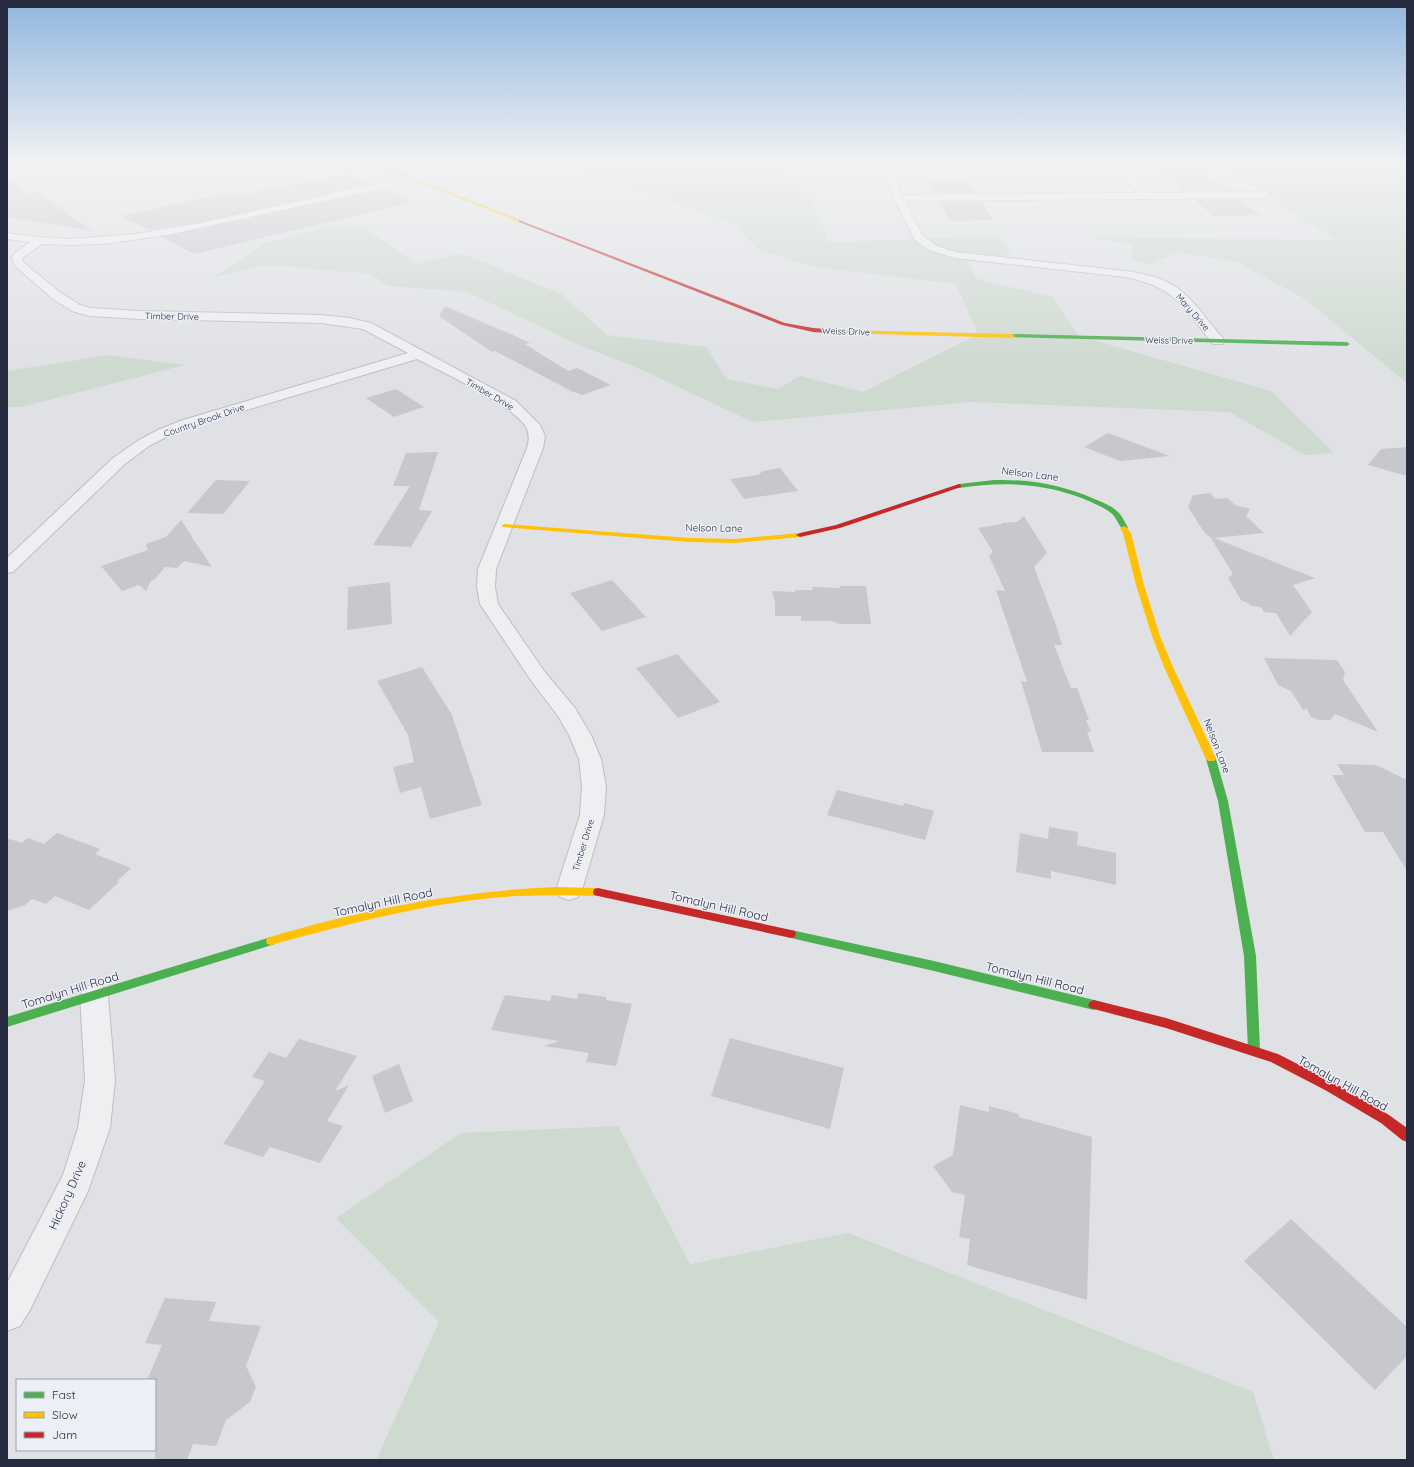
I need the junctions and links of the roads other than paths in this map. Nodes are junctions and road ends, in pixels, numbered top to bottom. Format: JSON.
{"nodes":[{"id":1,"x":161,"y":232,"type":"edge"},
{"id":2,"x":550,"y":232,"type":"edge"},
{"id":3,"x":916,"y":232,"type":"edge"},
{"id":4,"x":7,"y":236,"type":"edge"},
{"id":5,"x":39,"y":241,"type":"junction"},
{"id":6,"x":1218,"y":341,"type":"junction"},
{"id":7,"x":1347,"y":344,"type":"dead end"},
{"id":8,"x":419,"y":354,"type":"junction"},
{"id":9,"x":505,"y":526,"type":"junction"},
{"id":10,"x":7,"y":568,"type":"edge"},
{"id":11,"x":570,"y":890,"type":"junction"},
{"id":12,"x":94,"y":996,"type":"junction"},
{"id":13,"x":7,"y":1022,"type":"edge"},
{"id":14,"x":1254,"y":1050,"type":"junction"},
{"id":15,"x":1407,"y":1136,"type":"edge"},
{"id":16,"x":7,"y":1313,"type":"edge"}],
"edges":[{"from":1,"to":5,"type":"street"},
{"from":2,"to":6,"type":"street","name":"Weiss Drive"},
{"from":3,"to":6,"type":"street","name":"Mary Drive"},
{"from":4,"to":5,"type":"street"},
{"from":5,"to":8,"type":"street","name":"Timber Drive"},
{"from":6,"to":7,"type":"street","name":"Weiss Drive"},
{"from":8,"to":9,"type":"street","name":"Timber Drive"},
{"from":8,"to":10,"type":"street","name":"Country Brook Drive"},
{"from":9,"to":11,"type":"street","name":"Timber Drive"},
{"from":9,"to":14,"type":"street","name":"Nelson Lane"},
{"from":11,"to":12,"type":"street","name":"Tomalyn Hill Road"},
{"from":11,"to":14,"type":"street","name":"Tomalyn Hill Road"},
{"from":12,"to":13,"type":"street","name":"Tomalyn Hill Road"},
{"from":12,"to":16,"type":"street","name":"Hickory Drive"},
{"from":14,"to":15,"type":"street","name":"Tomalyn Hill Road"}]}
